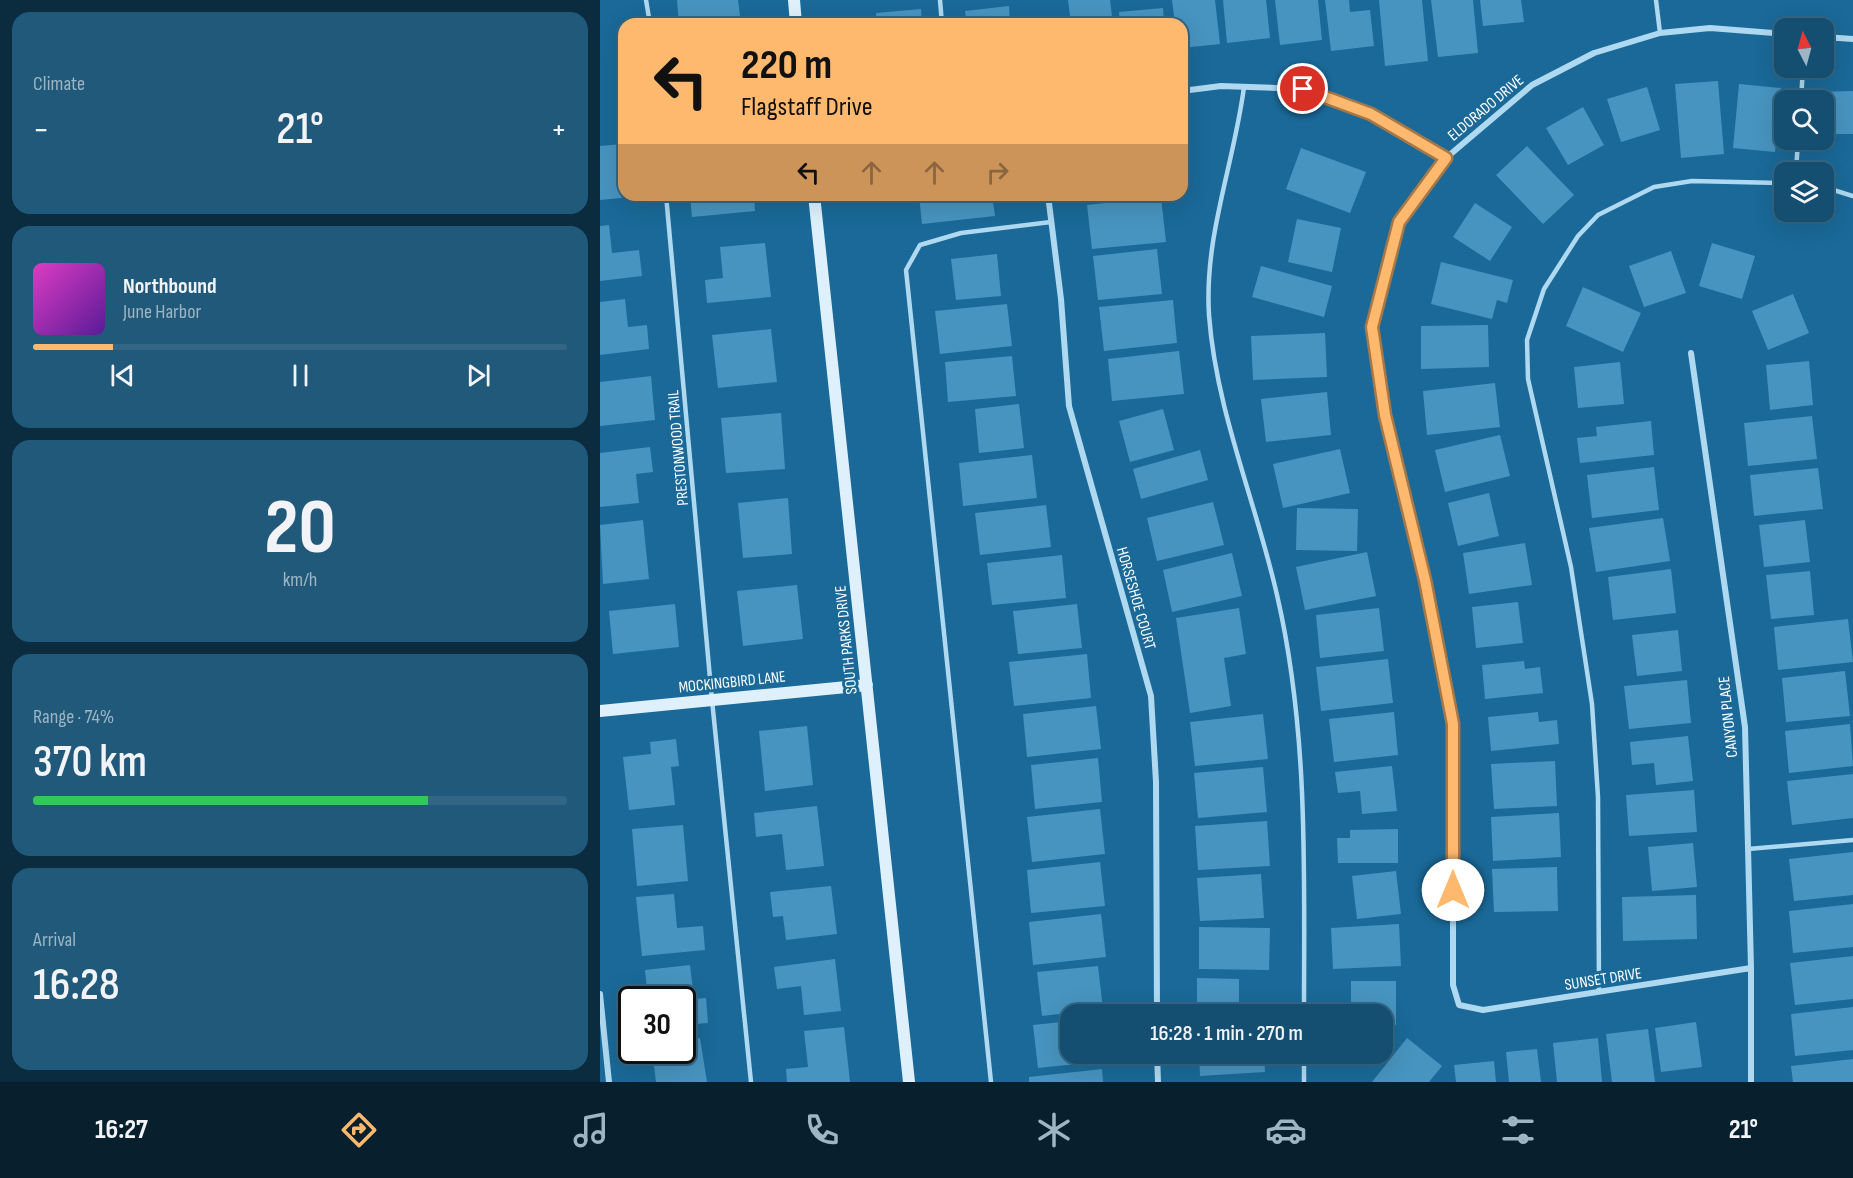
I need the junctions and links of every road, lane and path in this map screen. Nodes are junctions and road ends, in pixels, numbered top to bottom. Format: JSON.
{"nodes":[{"id":1,"x":646,"y":0,"type":"edge"},
{"id":2,"x":794,"y":0,"type":"edge"},
{"id":3,"x":940,"y":0,"type":"edge"},
{"id":4,"x":1656,"y":0,"type":"edge"},
{"id":5,"x":649,"y":18,"type":"edge"},
{"id":6,"x":796,"y":18,"type":"edge"},
{"id":7,"x":942,"y":18,"type":"edge"},
{"id":8,"x":1774,"y":32,"type":"edge"},
{"id":9,"x":1660,"y":33,"type":"junction"},
{"id":10,"x":1834,"y":38,"type":"edge"},
{"id":11,"x":1853,"y":39,"type":"edge"},
{"id":12,"x":1245,"y":87,"type":"junction"},
{"id":13,"x":1188,"y":90,"type":"edge"},
{"id":14,"x":1446,"y":158,"type":"junction"},
{"id":15,"x":1774,"y":183,"type":"edge"},
{"id":16,"x":1834,"y":190,"type":"edge"},
{"id":17,"x":1853,"y":196,"type":"edge"},
{"id":18,"x":667,"y":201,"type":"edge"},
{"id":19,"x":815,"y":201,"type":"edge"},
{"id":20,"x":1049,"y":201,"type":"edge"},
{"id":21,"x":1051,"y":222,"type":"junction"},
{"id":22,"x":1691,"y":353,"type":"dead end"},
{"id":23,"x":867,"y":684,"type":"junction"},
{"id":24,"x":712,"y":700,"type":"junction"},
{"id":25,"x":600,"y":711,"type":"edge"},
{"id":26,"x":1853,"y":840,"type":"edge"},
{"id":27,"x":1748,"y":849,"type":"junction"},
{"id":28,"x":1751,"y":968,"type":"junction"},
{"id":29,"x":1599,"y":992,"type":"junction"},
{"id":30,"x":600,"y":994,"type":"edge"},
{"id":31,"x":1157,"y":1004,"type":"edge"},
{"id":32,"x":1304,"y":1004,"type":"edge"},
{"id":33,"x":1459,"y":1005,"type":"joint"},
{"id":34,"x":601,"y":1013,"type":"edge"},
{"id":35,"x":1158,"y":1064,"type":"edge"},
{"id":36,"x":1304,"y":1064,"type":"edge"},
{"id":37,"x":609,"y":1082,"type":"edge"},
{"id":38,"x":751,"y":1082,"type":"edge"},
{"id":39,"x":909,"y":1082,"type":"edge"},
{"id":40,"x":991,"y":1082,"type":"edge"},
{"id":41,"x":1158,"y":1082,"type":"edge"},
{"id":42,"x":1304,"y":1082,"type":"edge"},
{"id":43,"x":1750,"y":1082,"type":"edge"}],
"edges":[{"from":1,"to":5,"type":"lane"},
{"from":2,"to":6,"type":"street"},
{"from":3,"to":7,"type":"lane"},
{"from":4,"to":9,"type":"lane"},
{"from":8,"to":9,"type":"street","name":"ELDORADO DRIVE"},
{"from":9,"to":14,"type":"street","name":"ELDORADO DRIVE"},
{"from":10,"to":11,"type":"street"},
{"from":12,"to":13,"type":"street"},
{"from":12,"to":14,"type":"street"},
{"from":12,"to":32,"type":"lane"},
{"from":14,"to":33,"type":"street","name":"ELDORADO DRIVE"},
{"from":15,"to":29,"type":"lane"},
{"from":16,"to":17,"type":"lane"},
{"from":18,"to":24,"type":"lane","name":"PRESTONWOOD TRAIL"},
{"from":19,"to":23,"type":"street","name":"SOUTH PARKS DRIVE"},
{"from":20,"to":21,"type":"street","name":"HORSESHOE COURT"},
{"from":21,"to":31,"type":"street","name":"HORSESHOE COURT"},
{"from":21,"to":40,"type":"lane"},
{"from":22,"to":27,"type":"street","name":"CANYON PLACE"},
{"from":23,"to":24,"type":"street","name":"MOCKINGBIRD LANE"},
{"from":23,"to":39,"type":"street","name":"SOUTH PARKS DRIVE"},
{"from":24,"to":25,"type":"street","name":"MOCKINGBIRD LANE"},
{"from":24,"to":38,"type":"lane","name":"PRESTONWOOD TRAIL"},
{"from":26,"to":27,"type":"lane"},
{"from":27,"to":28,"type":"street","name":"CANYON PLACE"},
{"from":28,"to":29,"type":"street","name":"SUNSET DRIVE"},
{"from":28,"to":43,"type":"street","name":"CANYON PLACE"},
{"from":29,"to":33,"type":"street","name":"SUNSET DRIVE"},
{"from":30,"to":34,"type":"street"},
{"from":34,"to":37,"type":"street"},
{"from":35,"to":41,"type":"street"},
{"from":36,"to":42,"type":"lane"}]}
